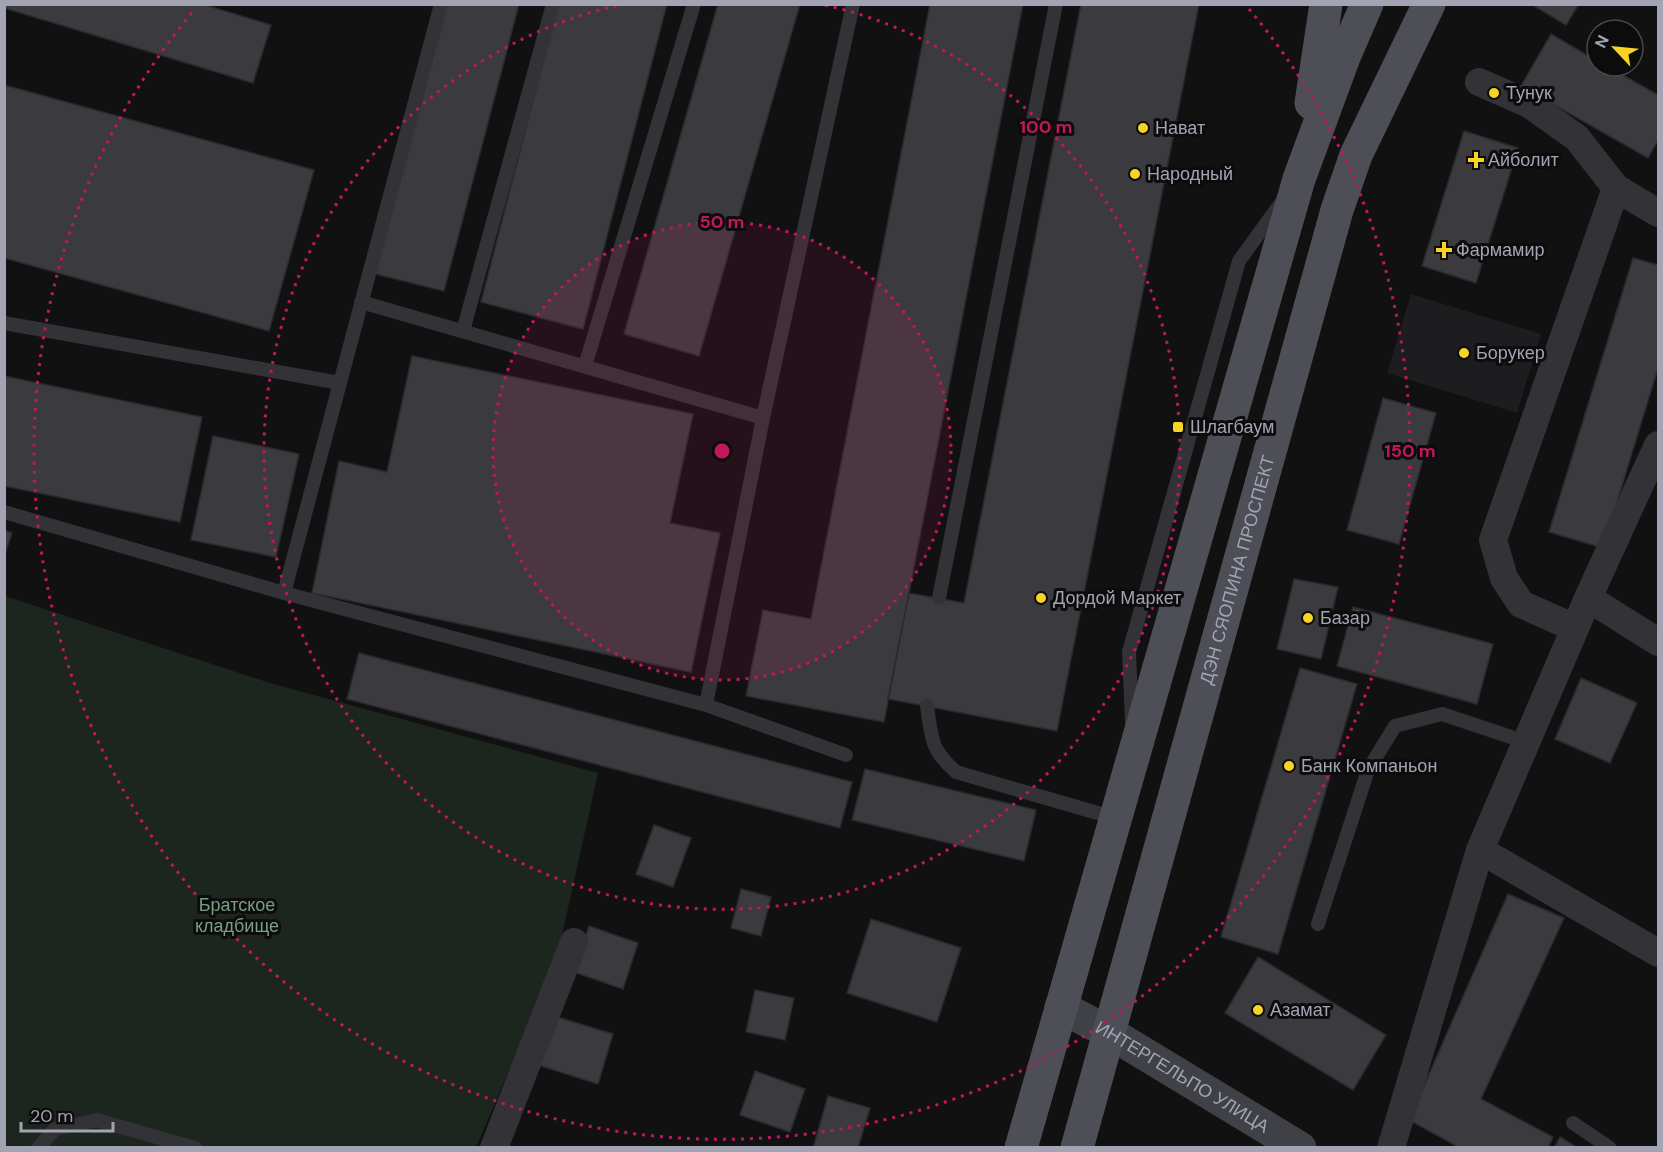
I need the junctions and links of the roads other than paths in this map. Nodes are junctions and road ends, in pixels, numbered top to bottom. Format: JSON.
{"nodes":[{"id":1,"x":441,"y":4,"type":"edge"},
{"id":2,"x":553,"y":4,"type":"edge"},
{"id":3,"x":694,"y":4,"type":"edge"},
{"id":4,"x":853,"y":4,"type":"edge"},
{"id":5,"x":1056,"y":4,"type":"edge"},
{"id":6,"x":1326,"y":4,"type":"edge"},
{"id":7,"x":1366,"y":4,"type":"edge"},
{"id":8,"x":1429,"y":4,"type":"edge"},
{"id":9,"x":1479,"y":82,"type":"dead end"},
{"id":10,"x":1299,"y":179,"type":"junction"},
{"id":11,"x":1616,"y":188,"type":"junction"},
{"id":12,"x":1657,"y":207,"type":"edge"},
{"id":13,"x":361,"y":302,"type":"junction"},
{"id":14,"x":4,"y":323,"type":"edge"},
{"id":15,"x":463,"y":331,"type":"junction"},
{"id":16,"x":585,"y":366,"type":"junction"},
{"id":17,"x":340,"y":383,"type":"junction"},
{"id":18,"x":763,"y":418,"type":"junction"},
{"id":19,"x":1659,"y":445,"type":"edge"},
{"id":20,"x":4,"y":512,"type":"edge"},
{"id":21,"x":284,"y":593,"type":"junction"},
{"id":22,"x":939,"y":598,"type":"dead end"},
{"id":23,"x":1588,"y":598,"type":"junction"},
{"id":24,"x":1575,"y":628,"type":"junction"},
{"id":25,"x":1659,"y":642,"type":"edge"},
{"id":26,"x":706,"y":705,"type":"junction"},
{"id":27,"x":927,"y":706,"type":"dead end"},
{"id":28,"x":1526,"y":742,"type":"junction"},
{"id":29,"x":846,"y":755,"type":"dead end"},
{"id":30,"x":1115,"y":818,"type":"junction"},
{"id":31,"x":1480,"y":850,"type":"junction"},
{"id":32,"x":1318,"y":924,"type":"dead end"},
{"id":33,"x":574,"y":942,"type":"dead end"},
{"id":34,"x":1659,"y":953,"type":"edge"},
{"id":35,"x":1062,"y":1007,"type":"junction"},
{"id":36,"x":1110,"y":1033,"type":"junction"},
{"id":37,"x":1573,"y":1123,"type":"dead end"},
{"id":38,"x":38,"y":1148,"type":"edge"},
{"id":39,"x":195,"y":1148,"type":"edge"},
{"id":40,"x":495,"y":1148,"type":"edge"},
{"id":41,"x":1021,"y":1148,"type":"edge"},
{"id":42,"x":1077,"y":1148,"type":"edge"},
{"id":43,"x":1300,"y":1148,"type":"edge"},
{"id":44,"x":1391,"y":1148,"type":"edge"},
{"id":45,"x":1610,"y":1148,"type":"edge"}],
"edges":[{"from":1,"to":13,"type":"lane"},
{"from":2,"to":15,"type":"lane"},
{"from":3,"to":16,"type":"lane"},
{"from":4,"to":18,"type":"lane"},
{"from":5,"to":22,"type":"lane"},
{"from":6,"to":10,"type":"main road"},
{"from":7,"to":10,"type":"main road"},
{"from":8,"to":36,"type":"main road","name":"ДЭН СЯОПИНА ПРОСПЕКТ"},
{"from":9,"to":11,"type":"street"},
{"from":10,"to":30,"type":"main road"},
{"from":11,"to":12,"type":"street"},
{"from":11,"to":24,"type":"street"},
{"from":13,"to":15,"type":"lane"},
{"from":13,"to":17,"type":"lane"},
{"from":14,"to":17,"type":"lane"},
{"from":15,"to":16,"type":"lane"},
{"from":16,"to":18,"type":"lane"},
{"from":17,"to":21,"type":"lane"},
{"from":18,"to":26,"type":"lane"},
{"from":19,"to":23,"type":"street"},
{"from":20,"to":21,"type":"lane"},
{"from":21,"to":26,"type":"lane"},
{"from":23,"to":24,"type":"street"},
{"from":23,"to":25,"type":"street"},
{"from":24,"to":28,"type":"street"},
{"from":26,"to":29,"type":"lane"},
{"from":27,"to":30,"type":"lane"},
{"from":28,"to":31,"type":"street"},
{"from":28,"to":32,"type":"lane"},
{"from":30,"to":35,"type":"main road"},
{"from":31,"to":34,"type":"street"},
{"from":31,"to":44,"type":"street"},
{"from":33,"to":40,"type":"street"},
{"from":35,"to":36,"type":"main road","name":"ИНТЕРГЕЛЬПО УЛИЦА"},
{"from":35,"to":41,"type":"main road"},
{"from":36,"to":42,"type":"main road","name":"ДЭН СЯОПИНА ПРОСПЕКТ"},
{"from":36,"to":43,"type":"main road","name":"ИНТЕРГЕЛЬПО УЛИЦА"},
{"from":37,"to":45,"type":"lane"},
{"from":38,"to":39,"type":"lane"}]}
